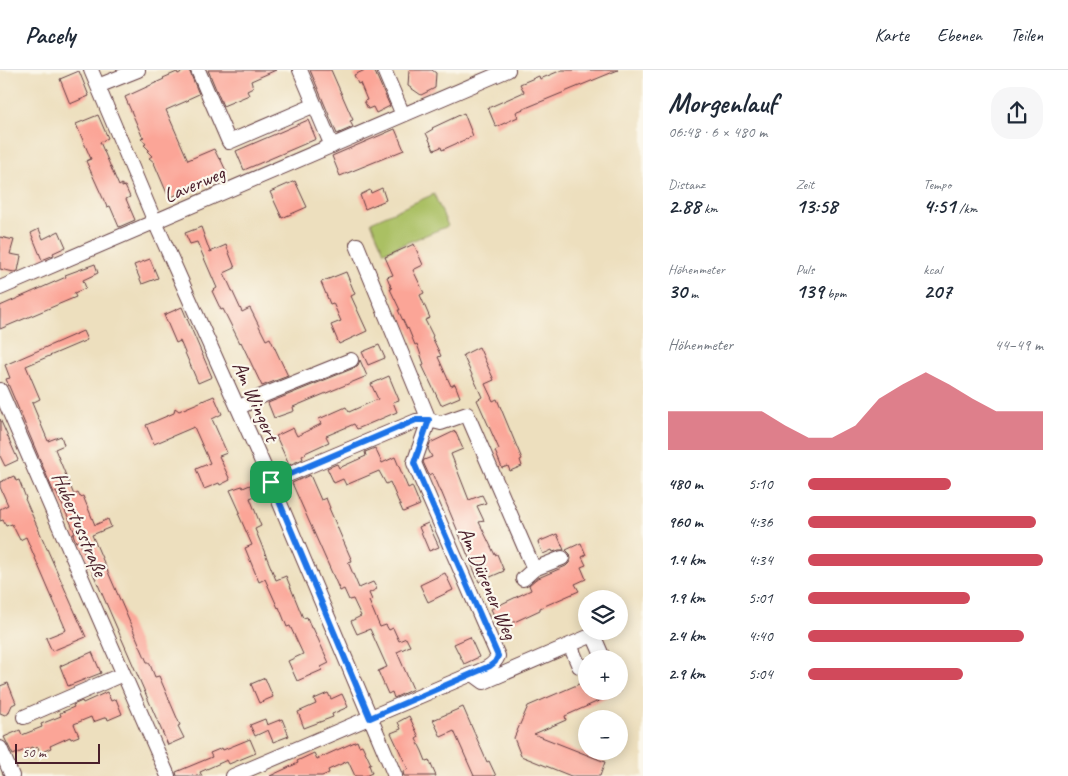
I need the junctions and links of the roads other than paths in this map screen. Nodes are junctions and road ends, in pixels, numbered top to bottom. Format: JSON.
{"nodes":[{"id":1,"x":91,"y":70,"type":"edge"},
{"id":2,"x":138,"y":70,"type":"edge"},
{"id":3,"x":198,"y":70,"type":"edge"},
{"id":4,"x":300,"y":70,"type":"edge"},
{"id":5,"x":384,"y":70,"type":"edge"},
{"id":6,"x":508,"y":70,"type":"edge"},
{"id":7,"x":98,"y":86,"type":"junction"},
{"id":8,"x":315,"y":105,"type":"junction"},
{"id":9,"x":403,"y":115,"type":"junction"},
{"id":10,"x":332,"y":146,"type":"junction"},
{"id":11,"x":155,"y":222,"type":"junction"},
{"id":12,"x":357,"y":245,"type":"dead end"},
{"id":13,"x":0,"y":288,"type":"edge"},
{"id":14,"x":352,"y":360,"type":"dead end"},
{"id":15,"x":0,"y":390,"type":"edge"},
{"id":16,"x":238,"y":408,"type":"junction"},
{"id":17,"x":429,"y":420,"type":"junction"},
{"id":18,"x":271,"y":482,"type":"junction"},
{"id":19,"x":562,"y":558,"type":"dead end"},
{"id":20,"x":534,"y":570,"type":"junction"},
{"id":21,"x":524,"y":579,"type":"dead end"},
{"id":22,"x":570,"y":645,"type":"junction"},
{"id":23,"x":600,"y":650,"type":"edge"},
{"id":24,"x":578,"y":664,"type":"edge"},
{"id":25,"x":123,"y":674,"type":"junction"},
{"id":26,"x":473,"y":674,"type":"junction"},
{"id":27,"x":24,"y":716,"type":"dead end"},
{"id":28,"x":370,"y":718,"type":"junction"},
{"id":29,"x":0,"y":748,"type":"edge"},
{"id":30,"x":12,"y":776,"type":"edge"},
{"id":31,"x":168,"y":776,"type":"edge"},
{"id":32,"x":233,"y":776,"type":"edge"},
{"id":33,"x":395,"y":776,"type":"edge"}],
"edges":[{"from":1,"to":7,"type":"street","name":"Am Wingert"},
{"from":2,"to":7,"type":"street"},
{"from":3,"to":8,"type":"street"},
{"from":4,"to":8,"type":"street"},
{"from":5,"to":9,"type":"street"},
{"from":6,"to":9,"type":"street","name":"Laverweg"},
{"from":7,"to":11,"type":"street","name":"Am Wingert"},
{"from":8,"to":10,"type":"street"},
{"from":9,"to":10,"type":"street","name":"Laverweg"},
{"from":10,"to":11,"type":"street","name":"Laverweg"},
{"from":11,"to":13,"type":"street","name":"Laverweg"},
{"from":11,"to":16,"type":"street","name":"Am Wingert"},
{"from":12,"to":17,"type":"street"},
{"from":14,"to":16,"type":"street"},
{"from":15,"to":25,"type":"street","name":"Hubertusstraße"},
{"from":16,"to":18,"type":"street","name":"Am Wingert"},
{"from":17,"to":18,"type":"street"},
{"from":17,"to":20,"type":"street"},
{"from":17,"to":26,"type":"street","name":"Am Dürener Weg"},
{"from":18,"to":28,"type":"street","name":"Am Wingert"},
{"from":19,"to":20,"type":"street","name":"Am Dürener Weg"},
{"from":20,"to":21,"type":"street","name":"Am Dürener Weg"},
{"from":22,"to":23,"type":"street"},
{"from":22,"to":24,"type":"street"},
{"from":22,"to":26,"type":"street"},
{"from":25,"to":27,"type":"street"},
{"from":25,"to":31,"type":"street","name":"Hubertusstraße"},
{"from":26,"to":28,"type":"street","name":"Am Dürener Weg"},
{"from":28,"to":32,"type":"street","name":"Am Dürener Weg"},
{"from":28,"to":33,"type":"street","name":"Am Wingert"},
{"from":29,"to":30,"type":"street"}]}
